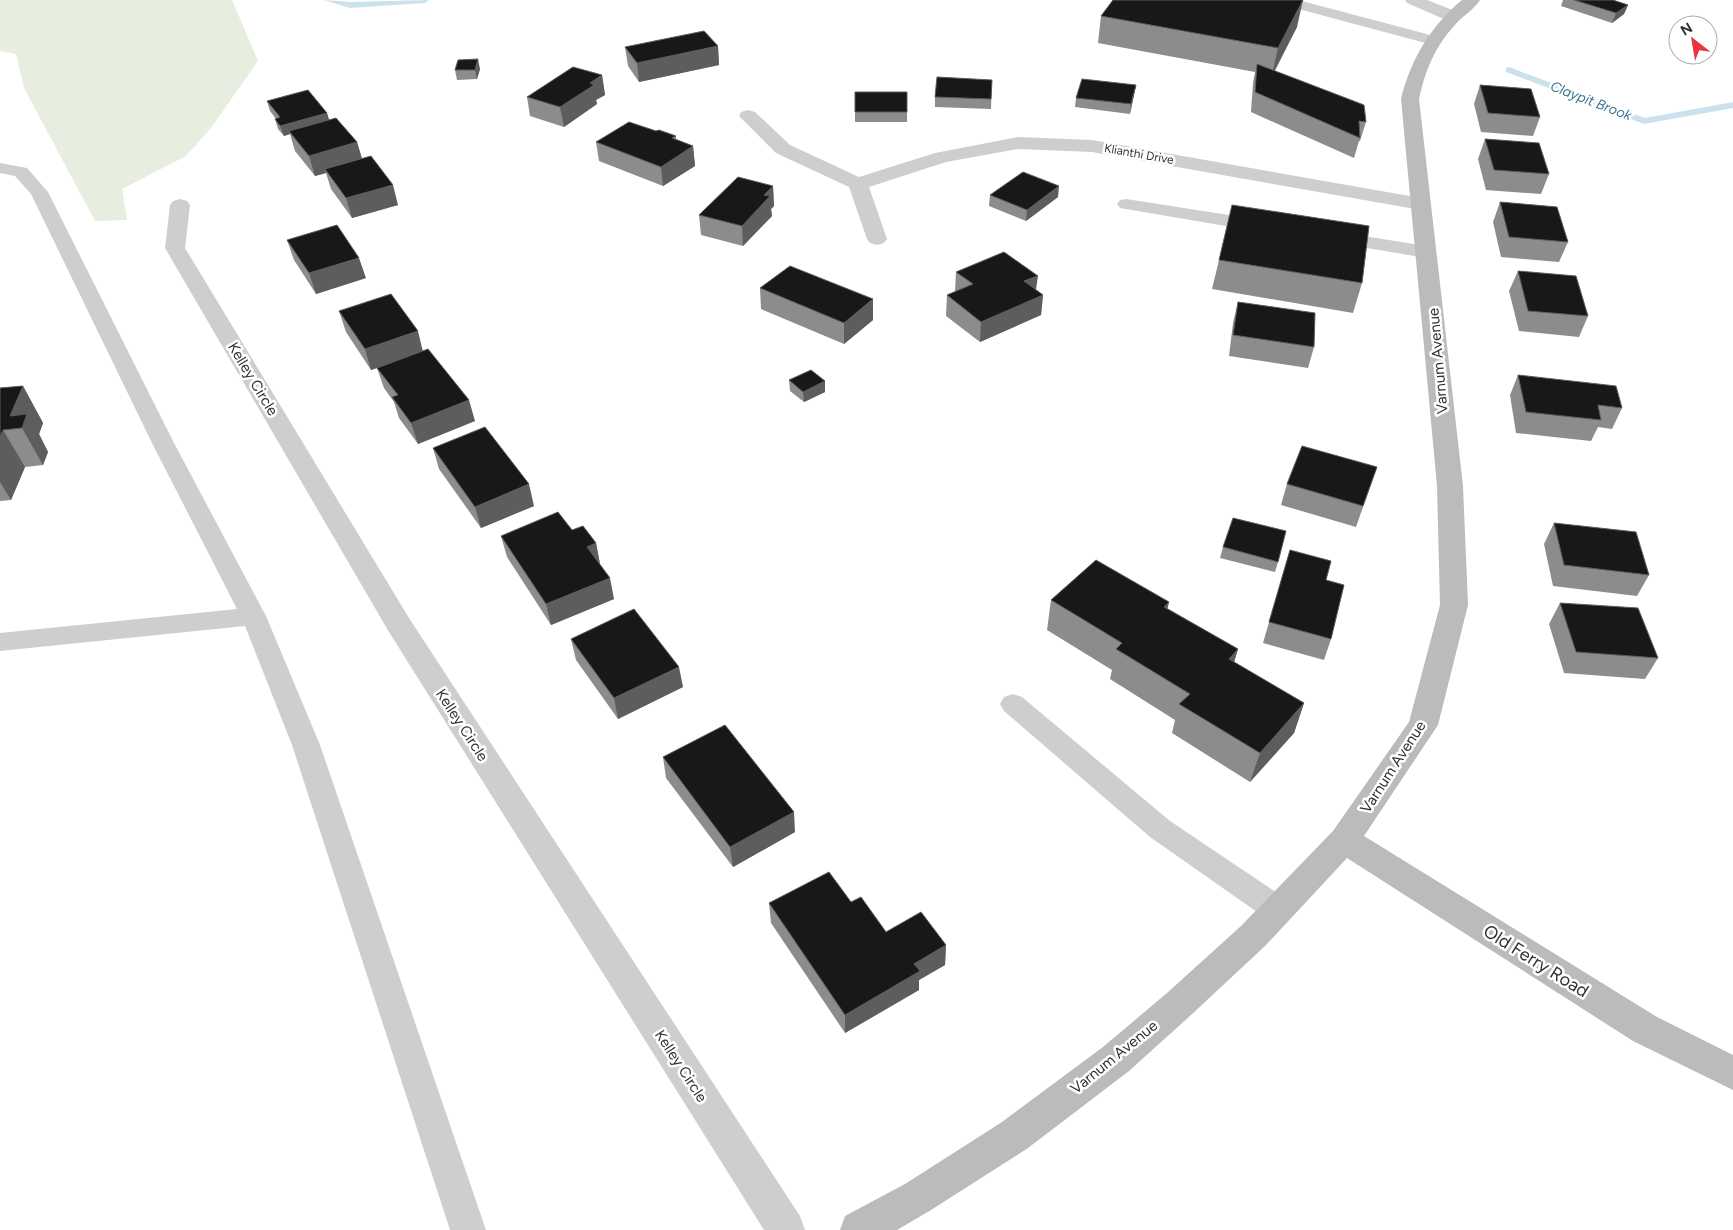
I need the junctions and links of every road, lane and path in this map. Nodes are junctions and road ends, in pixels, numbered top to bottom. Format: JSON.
{"nodes":[{"id":1,"x":1281,"y":0,"type":"edge"},
{"id":2,"x":1413,"y":0,"type":"edge"},
{"id":3,"x":1472,"y":0,"type":"edge"},
{"id":4,"x":1452,"y":16,"type":"junction"},
{"id":5,"x":1433,"y":40,"type":"junction"},
{"id":6,"x":748,"y":116,"type":"dead end"},
{"id":7,"x":0,"y":168,"type":"edge"},
{"id":8,"x":858,"y":184,"type":"junction"},
{"id":9,"x":1126,"y":204,"type":"dead end"},
{"id":10,"x":1421,"y":204,"type":"junction"},
{"id":11,"x":180,"y":205,"type":"dead end"},
{"id":12,"x":1281,"y":229,"type":"edge"},
{"id":13,"x":1320,"y":235,"type":"edge"},
{"id":14,"x":877,"y":238,"type":"dead end"},
{"id":15,"x":1426,"y":252,"type":"junction"},
{"id":16,"x":253,"y":616,"type":"junction"},
{"id":17,"x":0,"y":642,"type":"edge"},
{"id":18,"x":1013,"y":704,"type":"dead end"},
{"id":19,"x":1344,"y":840,"type":"junction"},
{"id":20,"x":1278,"y":910,"type":"junction"},
{"id":21,"x":1733,"y":1073,"type":"edge"},
{"id":22,"x":468,"y":1230,"type":"edge"},
{"id":23,"x":786,"y":1230,"type":"edge"},
{"id":24,"x":859,"y":1230,"type":"edge"}],
"edges":[{"from":1,"to":5,"type":"lane"},
{"from":2,"to":4,"type":"street"},
{"from":3,"to":4,"type":"main road","name":"Varnum Avenue"},
{"from":4,"to":5,"type":"main road","name":"Varnum Avenue"},
{"from":5,"to":10,"type":"main road","name":"Varnum Avenue"},
{"from":6,"to":8,"type":"street"},
{"from":7,"to":16,"type":"lane"},
{"from":8,"to":10,"type":"street","name":"Klianthi Drive"},
{"from":8,"to":14,"type":"street"},
{"from":9,"to":12,"type":"lane"},
{"from":10,"to":15,"type":"main road","name":"Varnum Avenue"},
{"from":11,"to":23,"type":"street","name":"Kelley Circle"},
{"from":13,"to":15,"type":"lane"},
{"from":15,"to":19,"type":"main road","name":"Varnum Avenue"},
{"from":16,"to":17,"type":"lane"},
{"from":16,"to":22,"type":"lane"},
{"from":18,"to":20,"type":"lane"},
{"from":19,"to":20,"type":"main road","name":"Varnum Avenue"},
{"from":19,"to":21,"type":"main road","name":"Old Ferry Road"},
{"from":20,"to":24,"type":"main road","name":"Varnum Avenue"}]}
